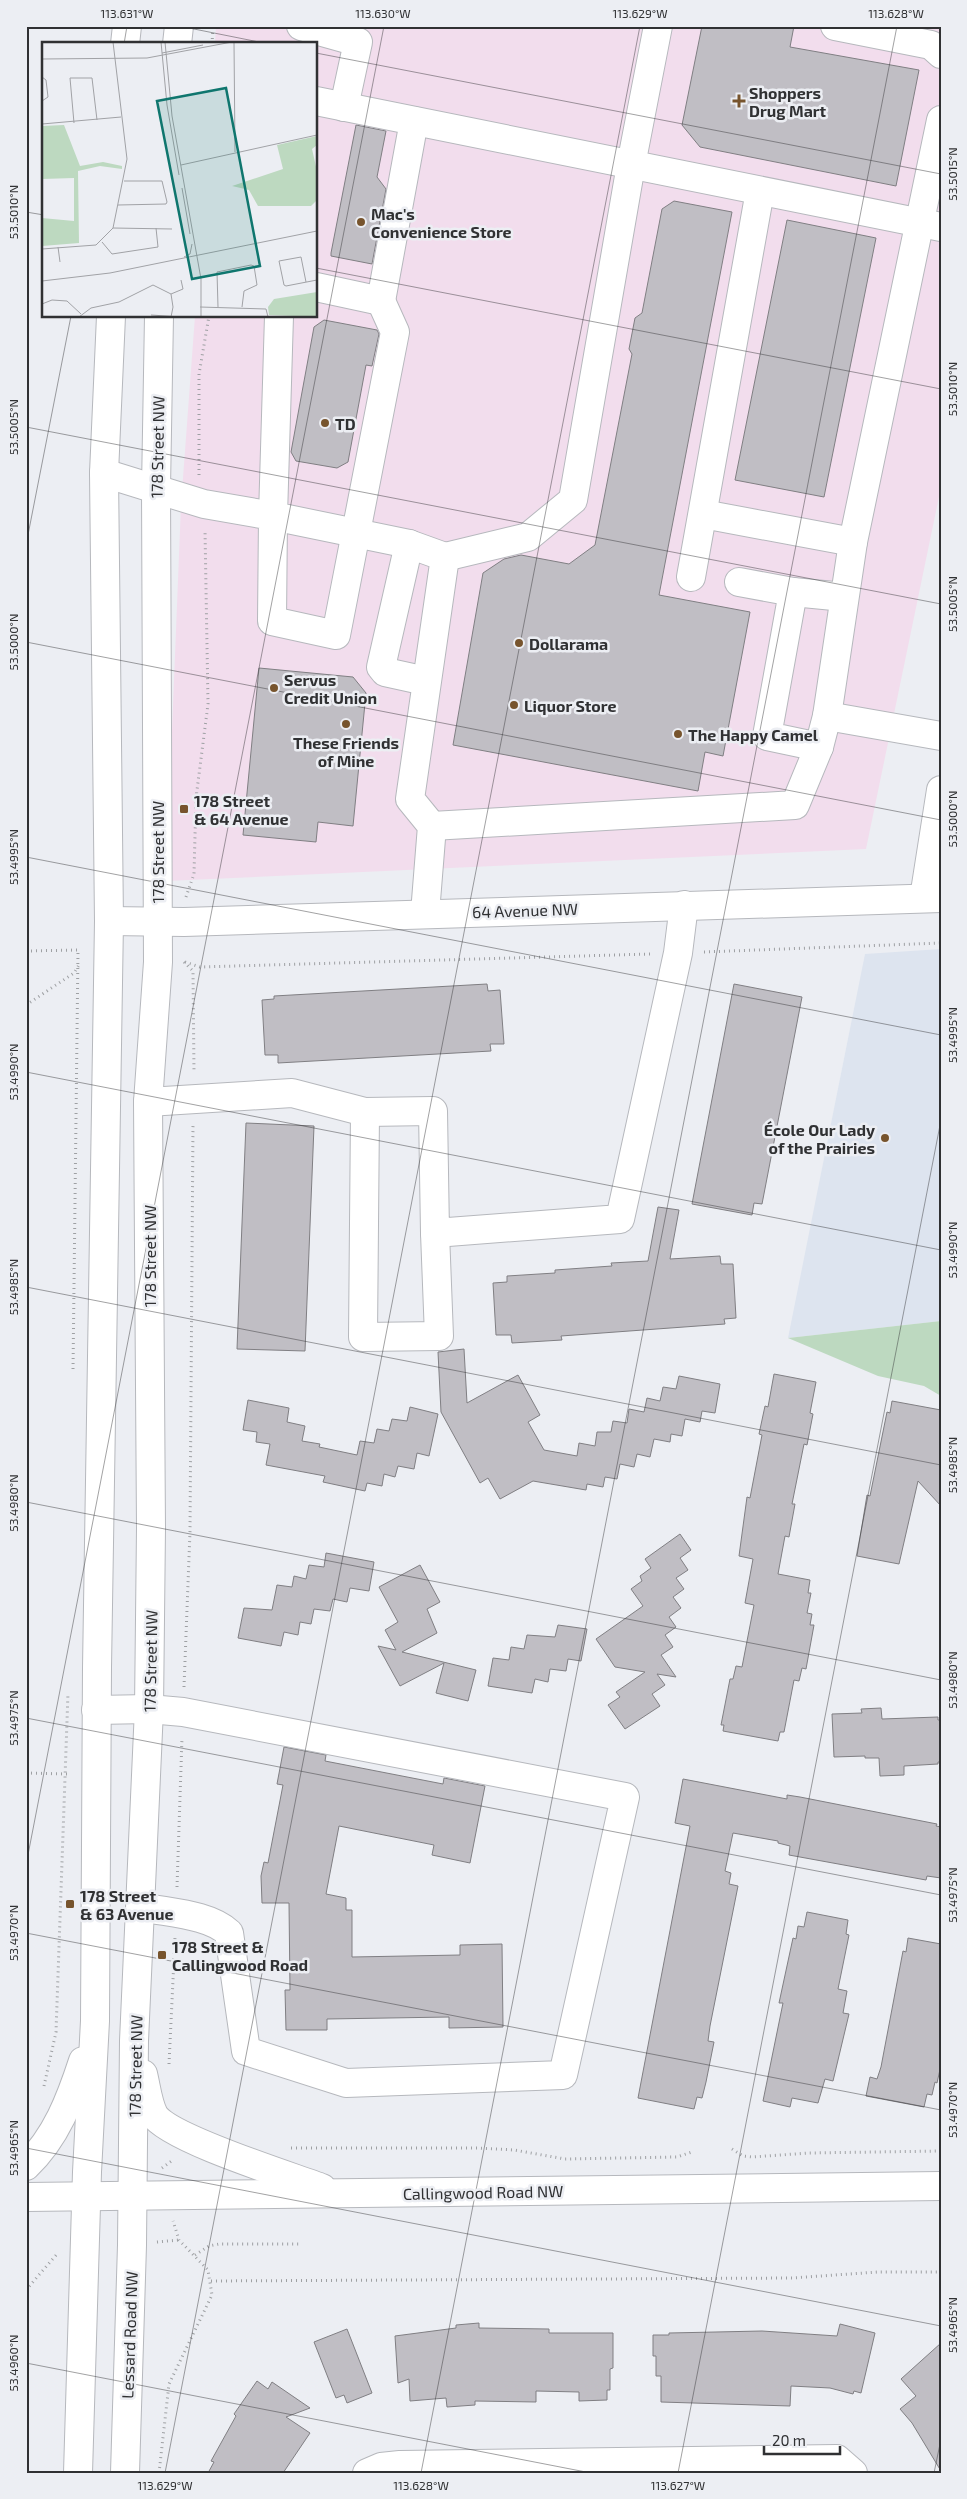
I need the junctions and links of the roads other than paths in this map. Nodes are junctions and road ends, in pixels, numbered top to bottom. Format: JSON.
{"nodes":[{"id":1,"x":127,"y":26,"type":"edge"},
{"id":2,"x":179,"y":26,"type":"edge"},
{"id":3,"x":301,"y":26,"type":"edge"},
{"id":4,"x":658,"y":26,"type":"edge"},
{"id":5,"x":835,"y":26,"type":"edge"},
{"id":6,"x":126,"y":42,"type":"edge"},
{"id":7,"x":177,"y":42,"type":"edge"},
{"id":8,"x":941,"y":54,"type":"edge"},
{"id":9,"x":318,"y":101,"type":"edge"},
{"id":10,"x":344,"y":107,"type":"junction"},
{"id":11,"x":941,"y":120,"type":"edge"},
{"id":12,"x":414,"y":121,"type":"junction"},
{"id":13,"x":631,"y":165,"type":"junction"},
{"id":14,"x":760,"y":191,"type":"junction"},
{"id":15,"x":930,"y":225,"type":"edge"},
{"id":16,"x":318,"y":287,"type":"edge"},
{"id":17,"x":381,"y":301,"type":"junction"},
{"id":18,"x":111,"y":318,"type":"edge"},
{"id":19,"x":159,"y":318,"type":"edge"},
{"id":20,"x":278,"y":318,"type":"edge"},
{"id":21,"x":104,"y":473,"type":"junction"},
{"id":22,"x":156,"y":488,"type":"junction"},
{"id":23,"x":703,"y":514,"type":"junction"},
{"id":24,"x":272,"y":516,"type":"junction"},
{"id":25,"x":357,"y":533,"type":"junction"},
{"id":26,"x":853,"y":542,"type":"junction"},
{"id":27,"x":409,"y":544,"type":"junction"},
{"id":28,"x":445,"y":557,"type":"junction"},
{"id":29,"x":692,"y":577,"type":"dead end"},
{"id":30,"x":739,"y":582,"type":"dead end"},
{"id":31,"x":793,"y":592,"type":"junction"},
{"id":32,"x":844,"y":597,"type":"junction"},
{"id":33,"x":426,"y":681,"type":"junction"},
{"id":34,"x":827,"y":716,"type":"junction"},
{"id":35,"x":941,"y":736,"type":"edge"},
{"id":36,"x":820,"y":747,"type":"junction"},
{"id":37,"x":941,"y":790,"type":"edge"},
{"id":38,"x":432,"y":826,"type":"junction"},
{"id":39,"x":932,"y":898,"type":"edge"},
{"id":40,"x":684,"y":905,"type":"junction"},
{"id":41,"x":425,"y":914,"type":"junction"},
{"id":42,"x":109,"y":921,"type":"junction"},
{"id":43,"x":157,"y":922,"type":"junction"},
{"id":44,"x":148,"y":1102,"type":"junction"},
{"id":45,"x":364,"y":1112,"type":"junction"},
{"id":46,"x":435,"y":1233,"type":"junction"},
{"id":47,"x":150,"y":1709,"type":"junction"},
{"id":48,"x":96,"y":1710,"type":"junction"},
{"id":49,"x":142,"y":1907,"type":"junction"},
{"id":50,"x":95,"y":2021,"type":"junction"},
{"id":51,"x":134,"y":2041,"type":"junction"},
{"id":52,"x":26,"y":2166,"type":"edge"},
{"id":53,"x":941,"y":2186,"type":"edge"},
{"id":54,"x":338,"y":2194,"type":"junction"},
{"id":55,"x":132,"y":2196,"type":"junction"},
{"id":56,"x":26,"y":2197,"type":"edge"},
{"id":57,"x":87,"y":2197,"type":"junction"},
{"id":58,"x":368,"y":2472,"type":"edge"},
{"id":59,"x":78,"y":2473,"type":"edge"},
{"id":60,"x":125,"y":2473,"type":"edge"},
{"id":61,"x":854,"y":2473,"type":"edge"}],
"edges":[{"from":1,"to":6,"type":"main road"},
{"from":2,"to":7,"type":"main road"},
{"from":3,"to":10,"type":"main road"},
{"from":4,"to":13,"type":"main road"},
{"from":5,"to":8,"type":"main road"},
{"from":9,"to":10,"type":"main road"},
{"from":10,"to":12,"type":"main road"},
{"from":11,"to":15,"type":"main road"},
{"from":12,"to":13,"type":"main road"},
{"from":12,"to":17,"type":"main road"},
{"from":13,"to":14,"type":"main road"},
{"from":13,"to":28,"type":"main road"},
{"from":14,"to":15,"type":"main road"},
{"from":14,"to":23,"type":"main road"},
{"from":15,"to":26,"type":"main road"},
{"from":16,"to":17,"type":"main road"},
{"from":17,"to":25,"type":"main road"},
{"from":18,"to":21,"type":"main road"},
{"from":19,"to":22,"type":"main road","name":"178 Street NW"},
{"from":20,"to":24,"type":"main road"},
{"from":21,"to":22,"type":"main road"},
{"from":21,"to":42,"type":"main road"},
{"from":22,"to":24,"type":"main road"},
{"from":22,"to":43,"type":"main road","name":"178 Street NW"},
{"from":23,"to":26,"type":"main road"},
{"from":23,"to":29,"type":"main road"},
{"from":24,"to":25,"type":"main road"},
{"from":24,"to":25,"type":"main road"},
{"from":25,"to":27,"type":"main road"},
{"from":26,"to":32,"type":"main road"},
{"from":27,"to":28,"type":"main road"},
{"from":27,"to":33,"type":"main road"},
{"from":28,"to":33,"type":"main road"},
{"from":30,"to":31,"type":"main road"},
{"from":31,"to":32,"type":"main road"},
{"from":31,"to":36,"type":"main road"},
{"from":32,"to":34,"type":"main road"},
{"from":33,"to":38,"type":"main road"},
{"from":34,"to":35,"type":"main road"},
{"from":34,"to":36,"type":"main road"},
{"from":36,"to":38,"type":"main road"},
{"from":37,"to":39,"type":"main road"},
{"from":38,"to":41,"type":"main road"},
{"from":39,"to":40,"type":"main road","name":"64 Avenue NW"},
{"from":40,"to":41,"type":"main road","name":"64 Avenue NW"},
{"from":40,"to":46,"type":"main road"},
{"from":41,"to":43,"type":"main road","name":"64 Avenue NW"},
{"from":42,"to":43,"type":"main road","name":"64 Avenue NW"},
{"from":42,"to":48,"type":"main road"},
{"from":43,"to":44,"type":"main road","name":"178 Street NW"},
{"from":44,"to":45,"type":"main road"},
{"from":44,"to":47,"type":"main road","name":"178 Street NW"},
{"from":45,"to":46,"type":"main road"},
{"from":45,"to":46,"type":"main road"},
{"from":47,"to":48,"type":"main road"},
{"from":47,"to":49,"type":"main road","name":"178 Street NW"},
{"from":47,"to":49,"type":"main road"},
{"from":48,"to":50,"type":"main road"},
{"from":49,"to":51,"type":"main road","name":"178 Street NW"},
{"from":50,"to":52,"type":"main road"},
{"from":50,"to":57,"type":"main road"},
{"from":51,"to":54,"type":"main road"},
{"from":51,"to":55,"type":"main road","name":"178 Street NW"},
{"from":53,"to":54,"type":"main road","name":"Callingwood Road NW"},
{"from":54,"to":55,"type":"main road","name":"Callingwood Road NW"},
{"from":55,"to":57,"type":"main road","name":"Callingwood Road NW"},
{"from":55,"to":60,"type":"main road","name":"Lessard Road NW"},
{"from":56,"to":57,"type":"main road","name":"Callingwood Road NW"},
{"from":57,"to":59,"type":"main road"},
{"from":58,"to":61,"type":"main road"}]}
